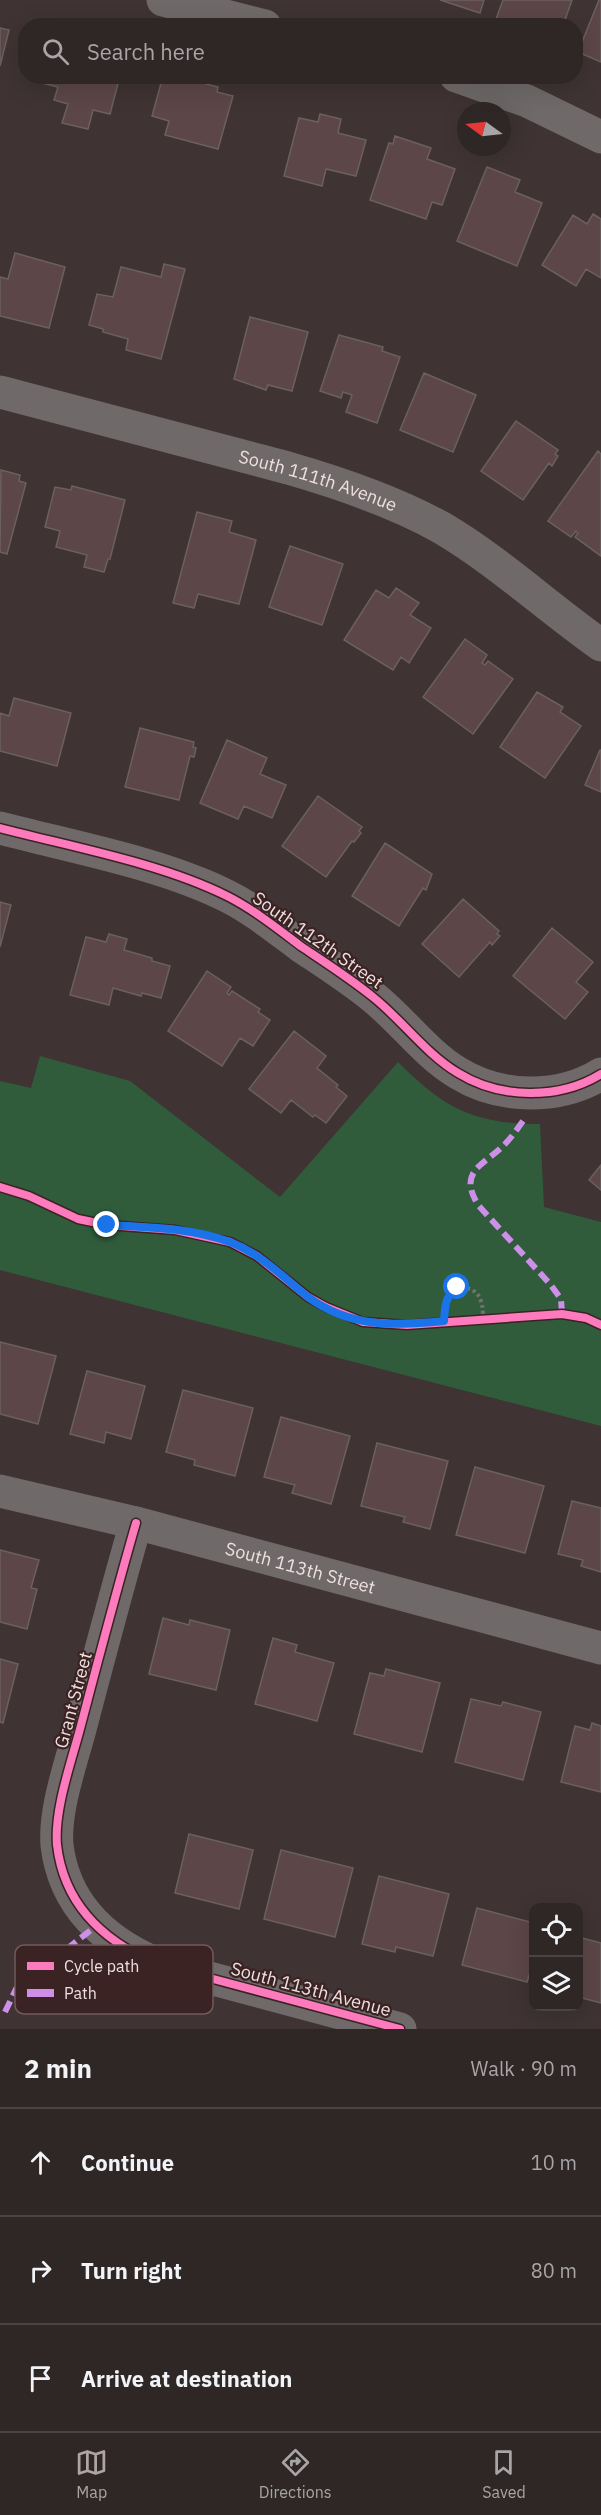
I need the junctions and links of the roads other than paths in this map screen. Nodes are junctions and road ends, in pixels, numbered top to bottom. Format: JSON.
{"nodes":[{"id":1,"x":164,"y":0,"type":"edge"},
{"id":2,"x":234,"y":18,"type":"edge"},
{"id":3,"x":479,"y":84,"type":"edge"},
{"id":4,"x":601,"y":137,"type":"edge"},
{"id":5,"x":0,"y":392,"type":"edge"},
{"id":6,"x":601,"y":645,"type":"edge"},
{"id":7,"x":0,"y":828,"type":"edge"},
{"id":8,"x":601,"y":1074,"type":"edge"},
{"id":9,"x":0,"y":1491,"type":"edge"},
{"id":10,"x":136,"y":1523,"type":"junction"},
{"id":11,"x":601,"y":1648,"type":"edge"},
{"id":12,"x":69,"y":1885,"type":"joint"},
{"id":13,"x":121,"y":1945,"type":"edge"},
{"id":14,"x":213,"y":1979,"type":"edge"},
{"id":15,"x":400,"y":2029,"type":"edge"}],
"edges":[{"from":1,"to":2,"type":"street"},
{"from":3,"to":4,"type":"street"},
{"from":5,"to":6,"type":"street","name":"South 111th Avenue"},
{"from":7,"to":8,"type":"street","name":"South 112th Street"},
{"from":9,"to":10,"type":"street","name":"South 113th Street"},
{"from":10,"to":11,"type":"street","name":"South 113th Street"},
{"from":10,"to":12,"type":"street","name":"Grant Street"},
{"from":12,"to":13,"type":"street","name":"South 113th Avenue"},
{"from":14,"to":15,"type":"street","name":"South 113th Avenue"}]}
